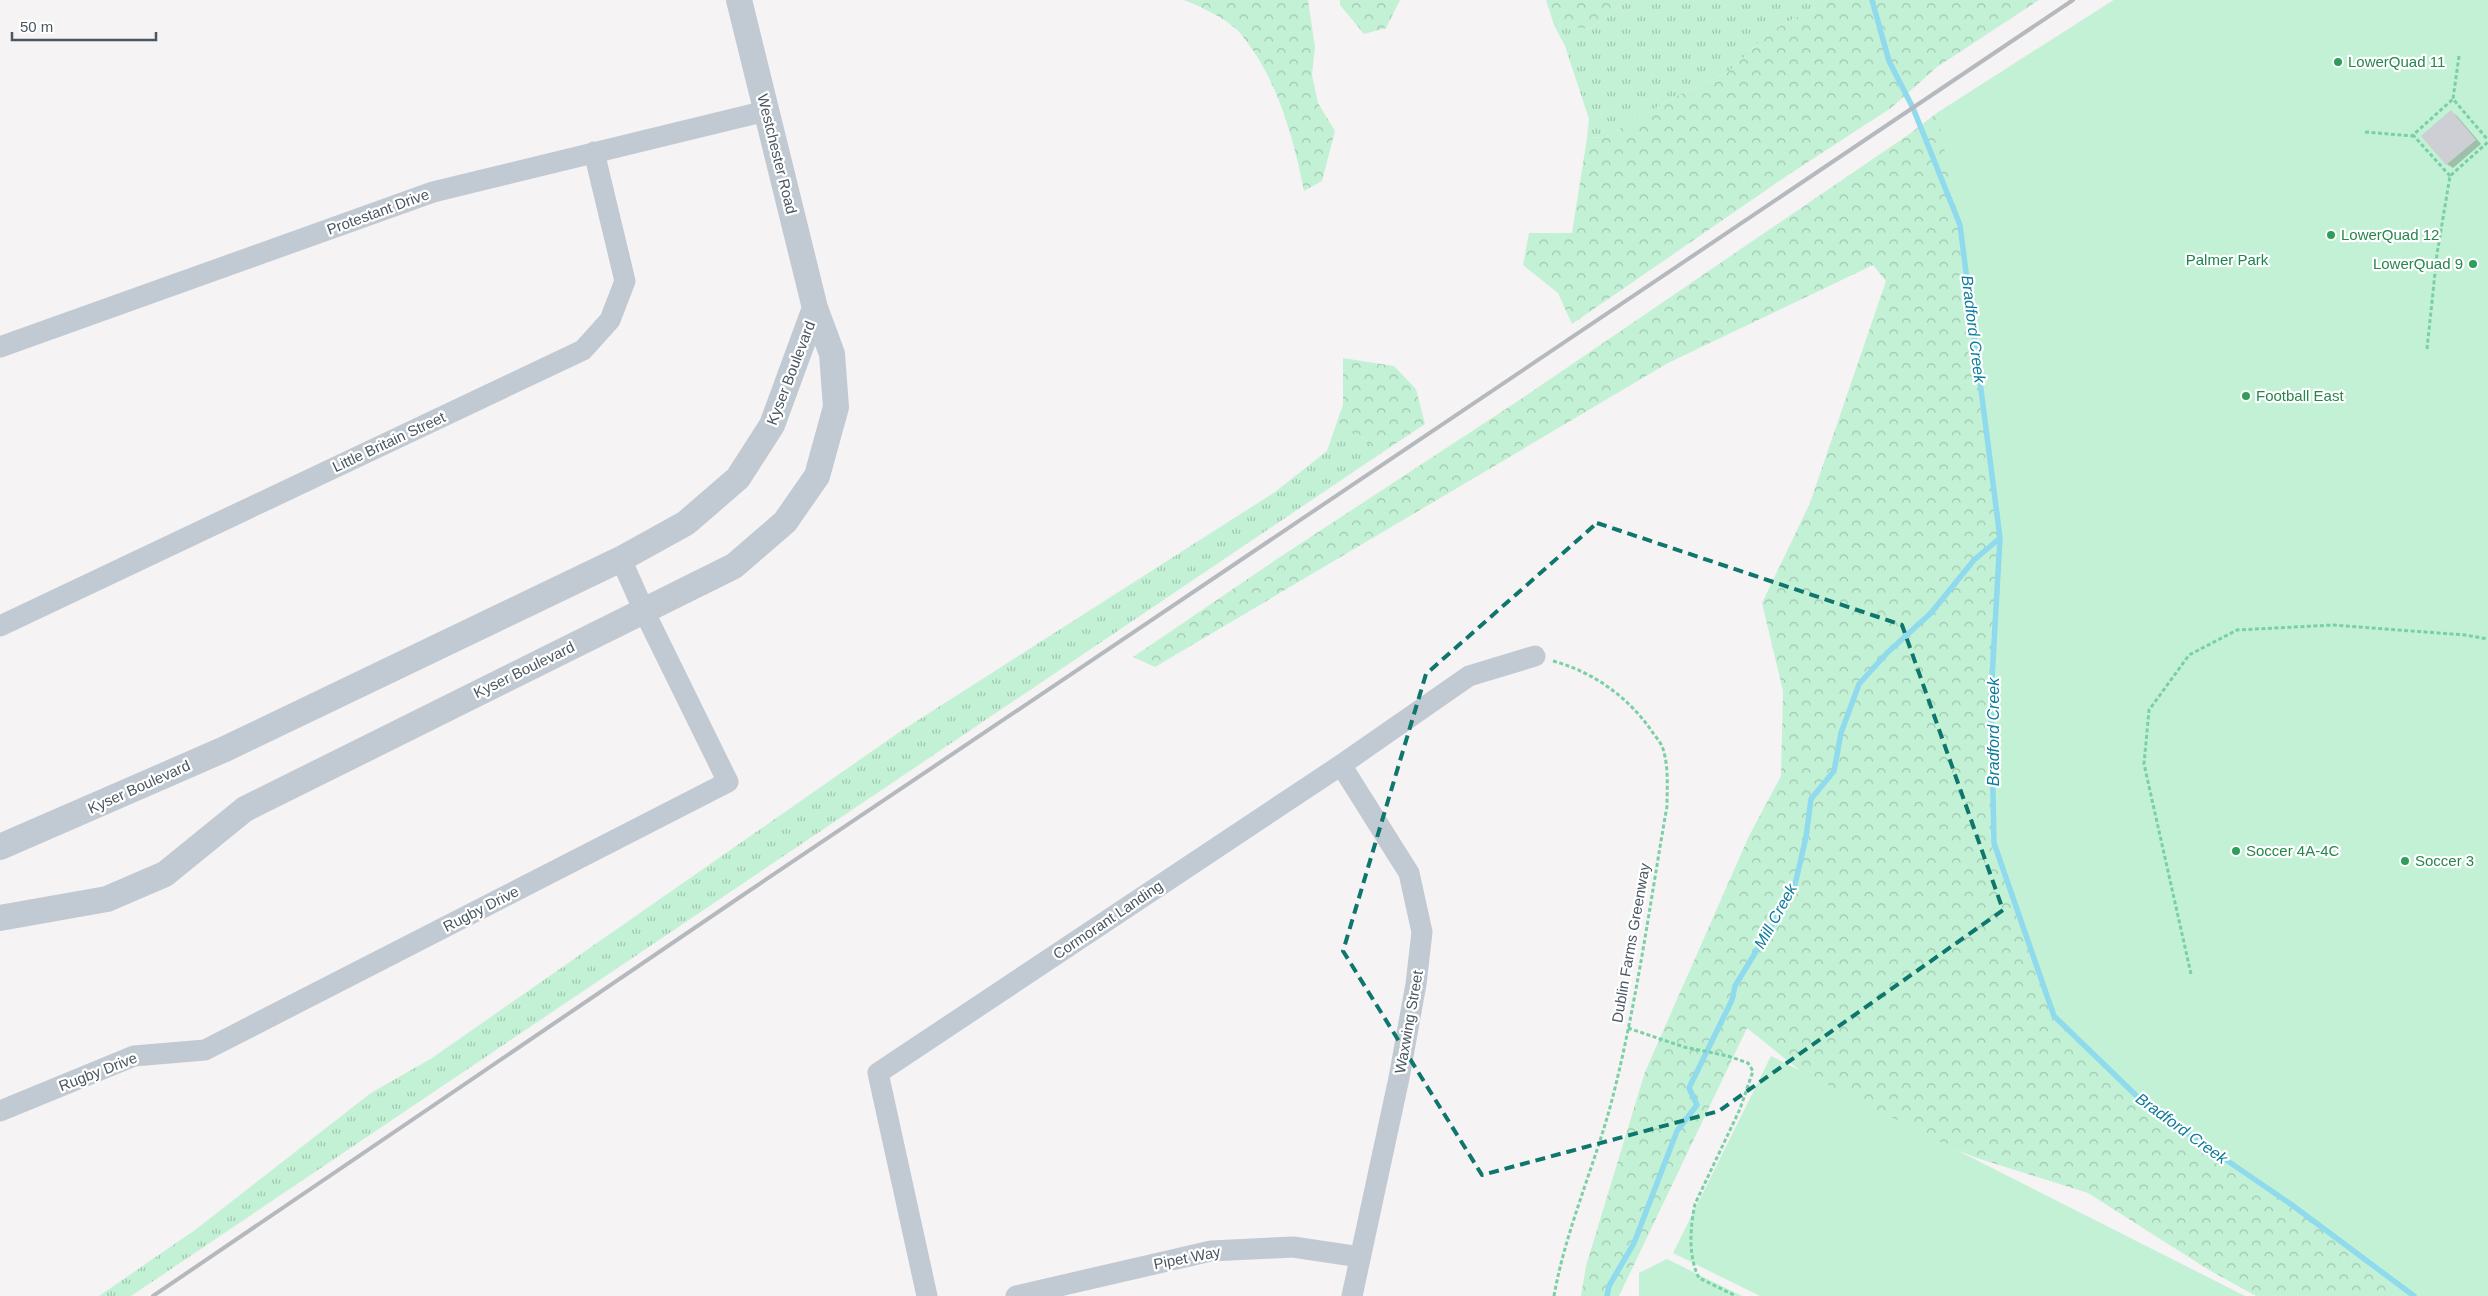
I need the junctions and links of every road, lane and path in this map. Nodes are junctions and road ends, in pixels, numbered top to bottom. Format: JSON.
{"nodes":[{"id":1,"x":738,"y":0,"type":"edge"},
{"id":2,"x":2459,"y":56,"type":"dead end"},
{"id":3,"x":2453,"y":100,"type":"junction"},
{"id":4,"x":766,"y":111,"type":"junction"},
{"id":5,"x":2365,"y":132,"type":"dead end"},
{"id":6,"x":2414,"y":136,"type":"junction"},
{"id":7,"x":2488,"y":141,"type":"edge"},
{"id":8,"x":594,"y":152,"type":"junction"},
{"id":9,"x":2450,"y":176,"type":"junction"},
{"id":10,"x":815,"y":308,"type":"junction"},
{"id":11,"x":0,"y":347,"type":"edge"},
{"id":12,"x":2427,"y":349,"type":"dead end"},
{"id":13,"x":621,"y":559,"type":"junction"},
{"id":14,"x":644,"y":611,"type":"junction"},
{"id":15,"x":0,"y":626,"type":"edge"},
{"id":16,"x":2488,"y":639,"type":"edge"},
{"id":17,"x":1535,"y":656,"type":"joint"},
{"id":18,"x":1341,"y":765,"type":"junction"},
{"id":19,"x":0,"y":847,"type":"edge"},
{"id":20,"x":0,"y":918,"type":"edge"},
{"id":21,"x":2191,"y":974,"type":"dead end"},
{"id":22,"x":1628,"y":1028,"type":"junction"},
{"id":23,"x":0,"y":1111,"type":"edge"},
{"id":24,"x":1360,"y":1257,"type":"junction"},
{"id":25,"x":927,"y":1296,"type":"edge"},
{"id":26,"x":1016,"y":1296,"type":"edge"},
{"id":27,"x":1352,"y":1296,"type":"edge"},
{"id":28,"x":1554,"y":1296,"type":"edge"},
{"id":29,"x":1736,"y":1296,"type":"edge"}],
"edges":[{"from":1,"to":4,"type":"street","name":"Westchester Road"},
{"from":2,"to":3,"type":"path"},
{"from":3,"to":6,"type":"path"},
{"from":3,"to":7,"type":"path"},
{"from":4,"to":8,"type":"street","name":"Protestant Drive"},
{"from":4,"to":10,"type":"street","name":"Westchester Road"},
{"from":5,"to":6,"type":"path"},
{"from":6,"to":9,"type":"path"},
{"from":7,"to":9,"type":"path"},
{"from":8,"to":11,"type":"street","name":"Protestant Drive"},
{"from":8,"to":15,"type":"street","name":"Little Britain Street"},
{"from":9,"to":12,"type":"path"},
{"from":10,"to":13,"type":"street","name":"Kyser Boulevard"},
{"from":10,"to":14,"type":"street","name":"Kyser Boulevard"},
{"from":13,"to":14,"type":"street","name":"Rugby Drive"},
{"from":13,"to":19,"type":"street","name":"Kyser Boulevard"},
{"from":14,"to":20,"type":"street","name":"Kyser Boulevard"},
{"from":14,"to":23,"type":"street","name":"Rugby Drive"},
{"from":16,"to":21,"type":"path"},
{"from":17,"to":18,"type":"street","name":"Cormorant Landing"},
{"from":17,"to":22,"type":"path","name":"Dublin Farms Greenway"},
{"from":18,"to":24,"type":"street","name":"Waxwing Street"},
{"from":18,"to":25,"type":"street","name":"Cormorant Landing"},
{"from":22,"to":28,"type":"path","name":"Dublin Farms Greenway"},
{"from":22,"to":29,"type":"path"},
{"from":24,"to":26,"type":"street","name":"Pipet Way"},
{"from":24,"to":27,"type":"street","name":"Waxwing Street"}]}
